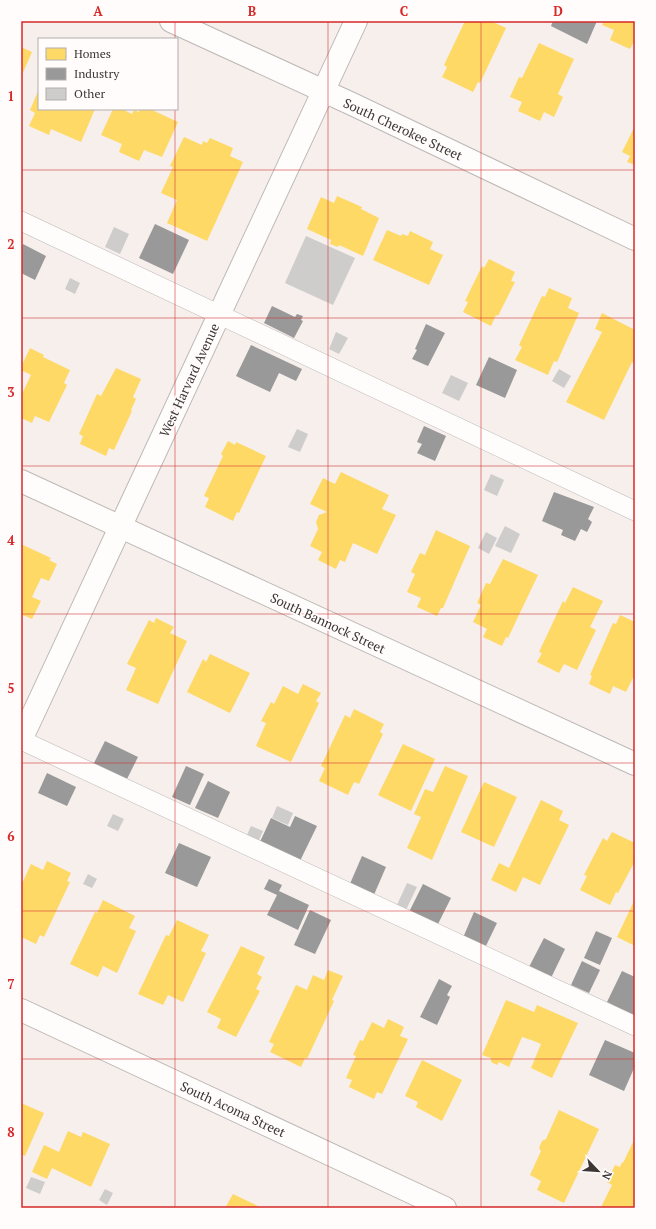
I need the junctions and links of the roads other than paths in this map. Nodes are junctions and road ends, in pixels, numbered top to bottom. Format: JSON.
{"nodes":[{"id":1,"x":171,"y":21,"type":"edge"},
{"id":2,"x":356,"y":21,"type":"edge"},
{"id":3,"x":324,"y":91,"type":"junction"},
{"id":4,"x":21,"y":221,"type":"edge"},
{"id":5,"x":635,"y":239,"type":"edge"},
{"id":6,"x":220,"y":313,"type":"junction"},
{"id":7,"x":21,"y":481,"type":"edge"},
{"id":8,"x":635,"y":511,"type":"edge"},
{"id":9,"x":120,"y":527,"type":"junction"},
{"id":10,"x":21,"y":740,"type":"edge"},
{"id":11,"x":635,"y":764,"type":"edge"},
{"id":12,"x":21,"y":1010,"type":"edge"},
{"id":13,"x":635,"y":1026,"type":"edge"},
{"id":14,"x":445,"y":1208,"type":"edge"}],
"edges":[{"from":1,"to":3,"type":"street","name":"South Cherokee Street"},
{"from":2,"to":3,"type":"street","name":"West Harvard Avenue"},
{"from":3,"to":5,"type":"street","name":"South Cherokee Street"},
{"from":3,"to":6,"type":"street","name":"West Harvard Avenue"},
{"from":4,"to":6,"type":"lane"},
{"from":6,"to":8,"type":"lane"},
{"from":6,"to":9,"type":"street","name":"West Harvard Avenue"},
{"from":7,"to":9,"type":"street","name":"South Bannock Street"},
{"from":9,"to":10,"type":"street","name":"West Harvard Avenue"},
{"from":9,"to":11,"type":"street","name":"South Bannock Street"},
{"from":10,"to":13,"type":"lane"},
{"from":12,"to":14,"type":"street","name":"South Acoma Street"}]}
